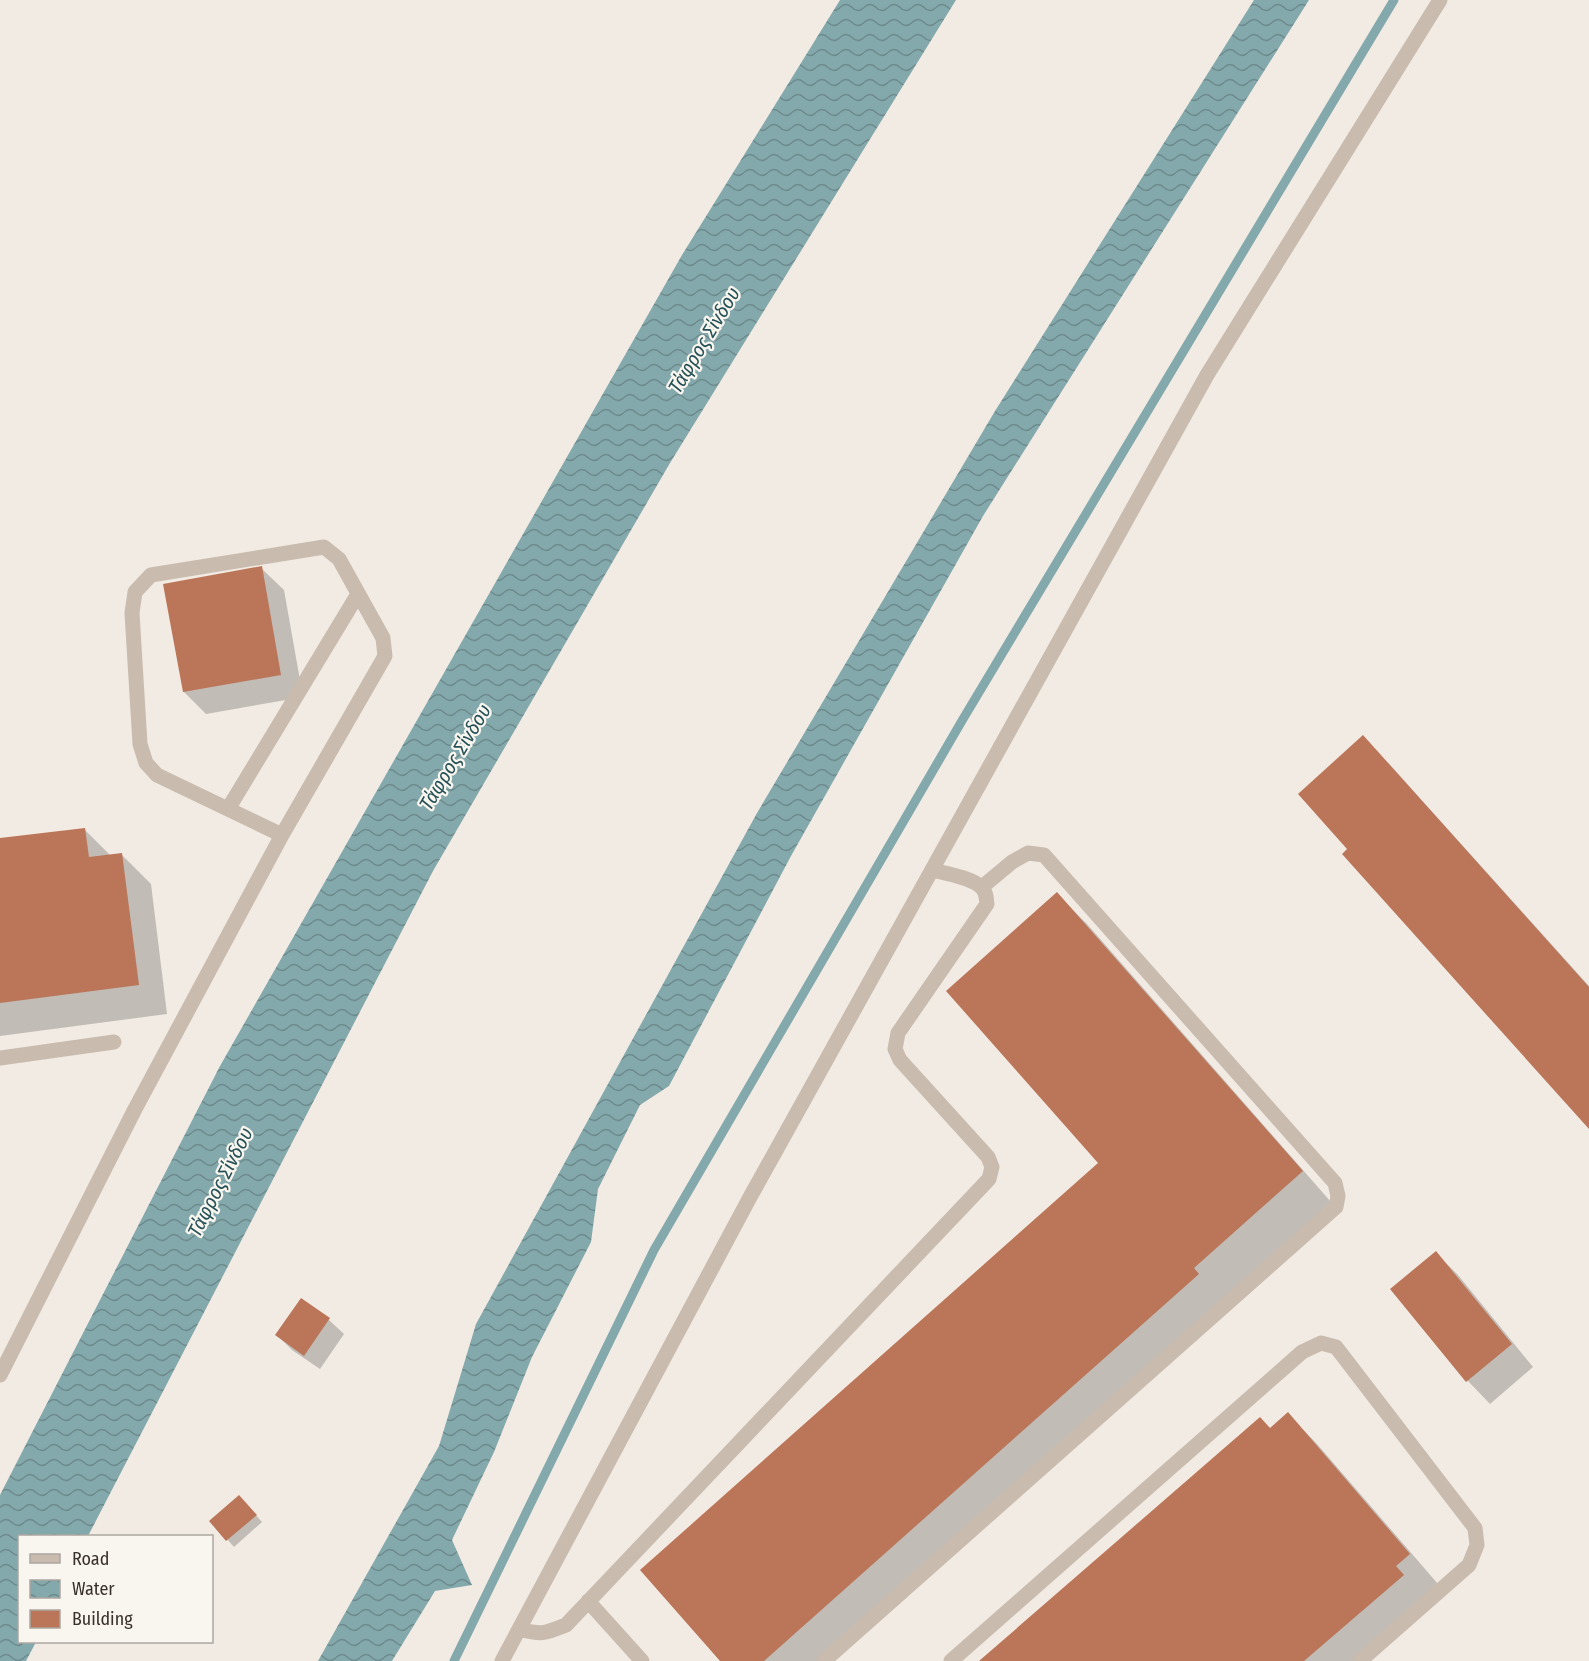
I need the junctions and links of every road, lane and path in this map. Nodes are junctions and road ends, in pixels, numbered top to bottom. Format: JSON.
{"nodes":[{"id":1,"x":1440,"y":0,"type":"edge"},
{"id":2,"x":358,"y":594,"type":"junction"},
{"id":3,"x":228,"y":809,"type":"junction"},
{"id":4,"x":282,"y":835,"type":"junction"},
{"id":5,"x":932,"y":870,"type":"junction"},
{"id":6,"x":982,"y":887,"type":"junction"},
{"id":7,"x":114,"y":1042,"type":"dead end"},
{"id":8,"x":0,"y":1058,"type":"edge"},
{"id":9,"x":0,"y":1376,"type":"edge"},
{"id":10,"x":588,"y":1601,"type":"junction"},
{"id":11,"x":519,"y":1629,"type":"junction"},
{"id":12,"x":502,"y":1661,"type":"edge"},
{"id":13,"x":642,"y":1661,"type":"edge"},
{"id":14,"x":824,"y":1661,"type":"edge"},
{"id":15,"x":951,"y":1661,"type":"edge"},
{"id":16,"x":1360,"y":1661,"type":"edge"}],
"edges":[{"from":1,"to":5,"type":"street"},
{"from":2,"to":3,"type":"street"},
{"from":2,"to":3,"type":"street"},
{"from":2,"to":4,"type":"street"},
{"from":3,"to":4,"type":"street"},
{"from":4,"to":9,"type":"street"},
{"from":5,"to":6,"type":"street"},
{"from":5,"to":11,"type":"street"},
{"from":6,"to":10,"type":"street"},
{"from":6,"to":14,"type":"street"},
{"from":7,"to":8,"type":"street"},
{"from":10,"to":11,"type":"street"},
{"from":10,"to":13,"type":"street"},
{"from":11,"to":12,"type":"street"},
{"from":15,"to":16,"type":"street"}]}
